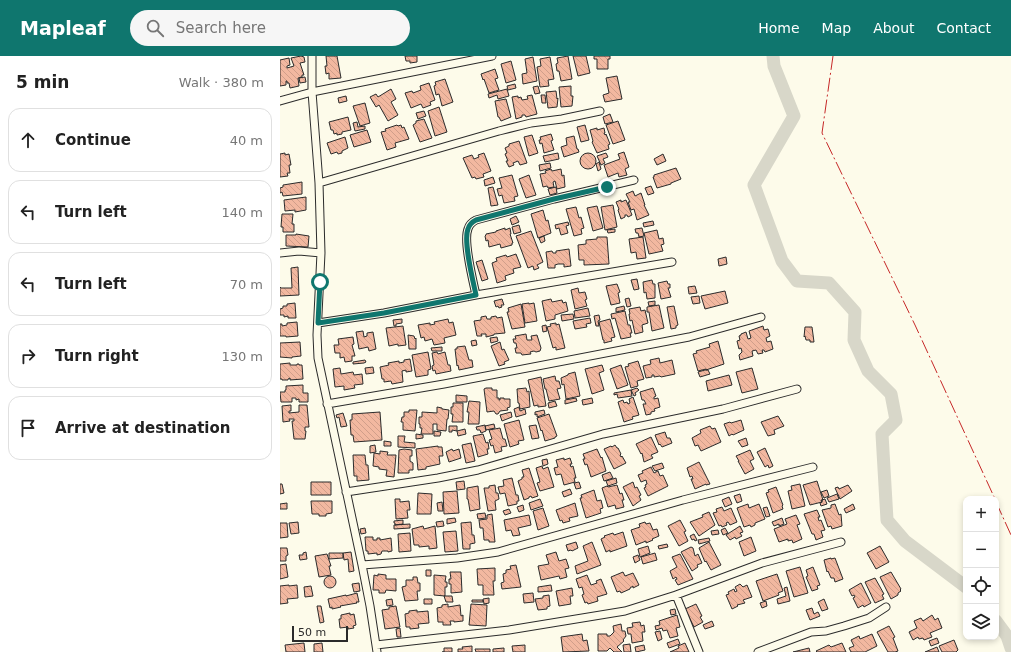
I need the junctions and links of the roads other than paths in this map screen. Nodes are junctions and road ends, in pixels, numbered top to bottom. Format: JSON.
{"nodes":[{"id":1,"x":312,"y":56,"type":"edge"},
{"id":2,"x":492,"y":56,"type":"edge"},
{"id":3,"x":312,"y":92,"type":"junction"},
{"id":4,"x":280,"y":101,"type":"edge"},
{"id":5,"x":600,"y":111,"type":"dead end"},
{"id":6,"x":634,"y":180,"type":"dead end"},
{"id":7,"x":319,"y":183,"type":"junction"},
{"id":8,"x":280,"y":253,"type":"edge"},
{"id":9,"x":321,"y":253,"type":"junction"},
{"id":10,"x":672,"y":262,"type":"dead end"},
{"id":11,"x":476,"y":295,"type":"junction"},
{"id":12,"x":761,"y":317,"type":"dead end"},
{"id":13,"x":318,"y":323,"type":"junction"},
{"id":14,"x":797,"y":389,"type":"dead end"},
{"id":15,"x":327,"y":404,"type":"junction"},
{"id":16,"x":813,"y":467,"type":"dead end"},
{"id":17,"x":346,"y":492,"type":"junction"},
{"id":18,"x":841,"y":542,"type":"dead end"},
{"id":19,"x":362,"y":566,"type":"junction"},
{"id":20,"x":676,"y":596,"type":"junction"},
{"id":21,"x":886,"y":607,"type":"dead end"},
{"id":22,"x":376,"y":648,"type":"edge"},
{"id":23,"x":699,"y":652,"type":"edge"},
{"id":24,"x":758,"y":652,"type":"edge"}],
"edges":[{"from":1,"to":3,"type":"street"},
{"from":2,"to":3,"type":"street"},
{"from":3,"to":4,"type":"street"},
{"from":3,"to":7,"type":"street"},
{"from":5,"to":7,"type":"street"},
{"from":6,"to":11,"type":"street"},
{"from":7,"to":9,"type":"street"},
{"from":8,"to":9,"type":"street"},
{"from":9,"to":13,"type":"street"},
{"from":10,"to":11,"type":"street"},
{"from":11,"to":13,"type":"street"},
{"from":12,"to":15,"type":"street"},
{"from":13,"to":15,"type":"street"},
{"from":14,"to":17,"type":"street"},
{"from":15,"to":17,"type":"street"},
{"from":16,"to":19,"type":"street"},
{"from":17,"to":19,"type":"street"},
{"from":18,"to":20,"type":"street"},
{"from":19,"to":22,"type":"street"},
{"from":20,"to":22,"type":"street"},
{"from":20,"to":23,"type":"street"},
{"from":21,"to":24,"type":"street"}]}
